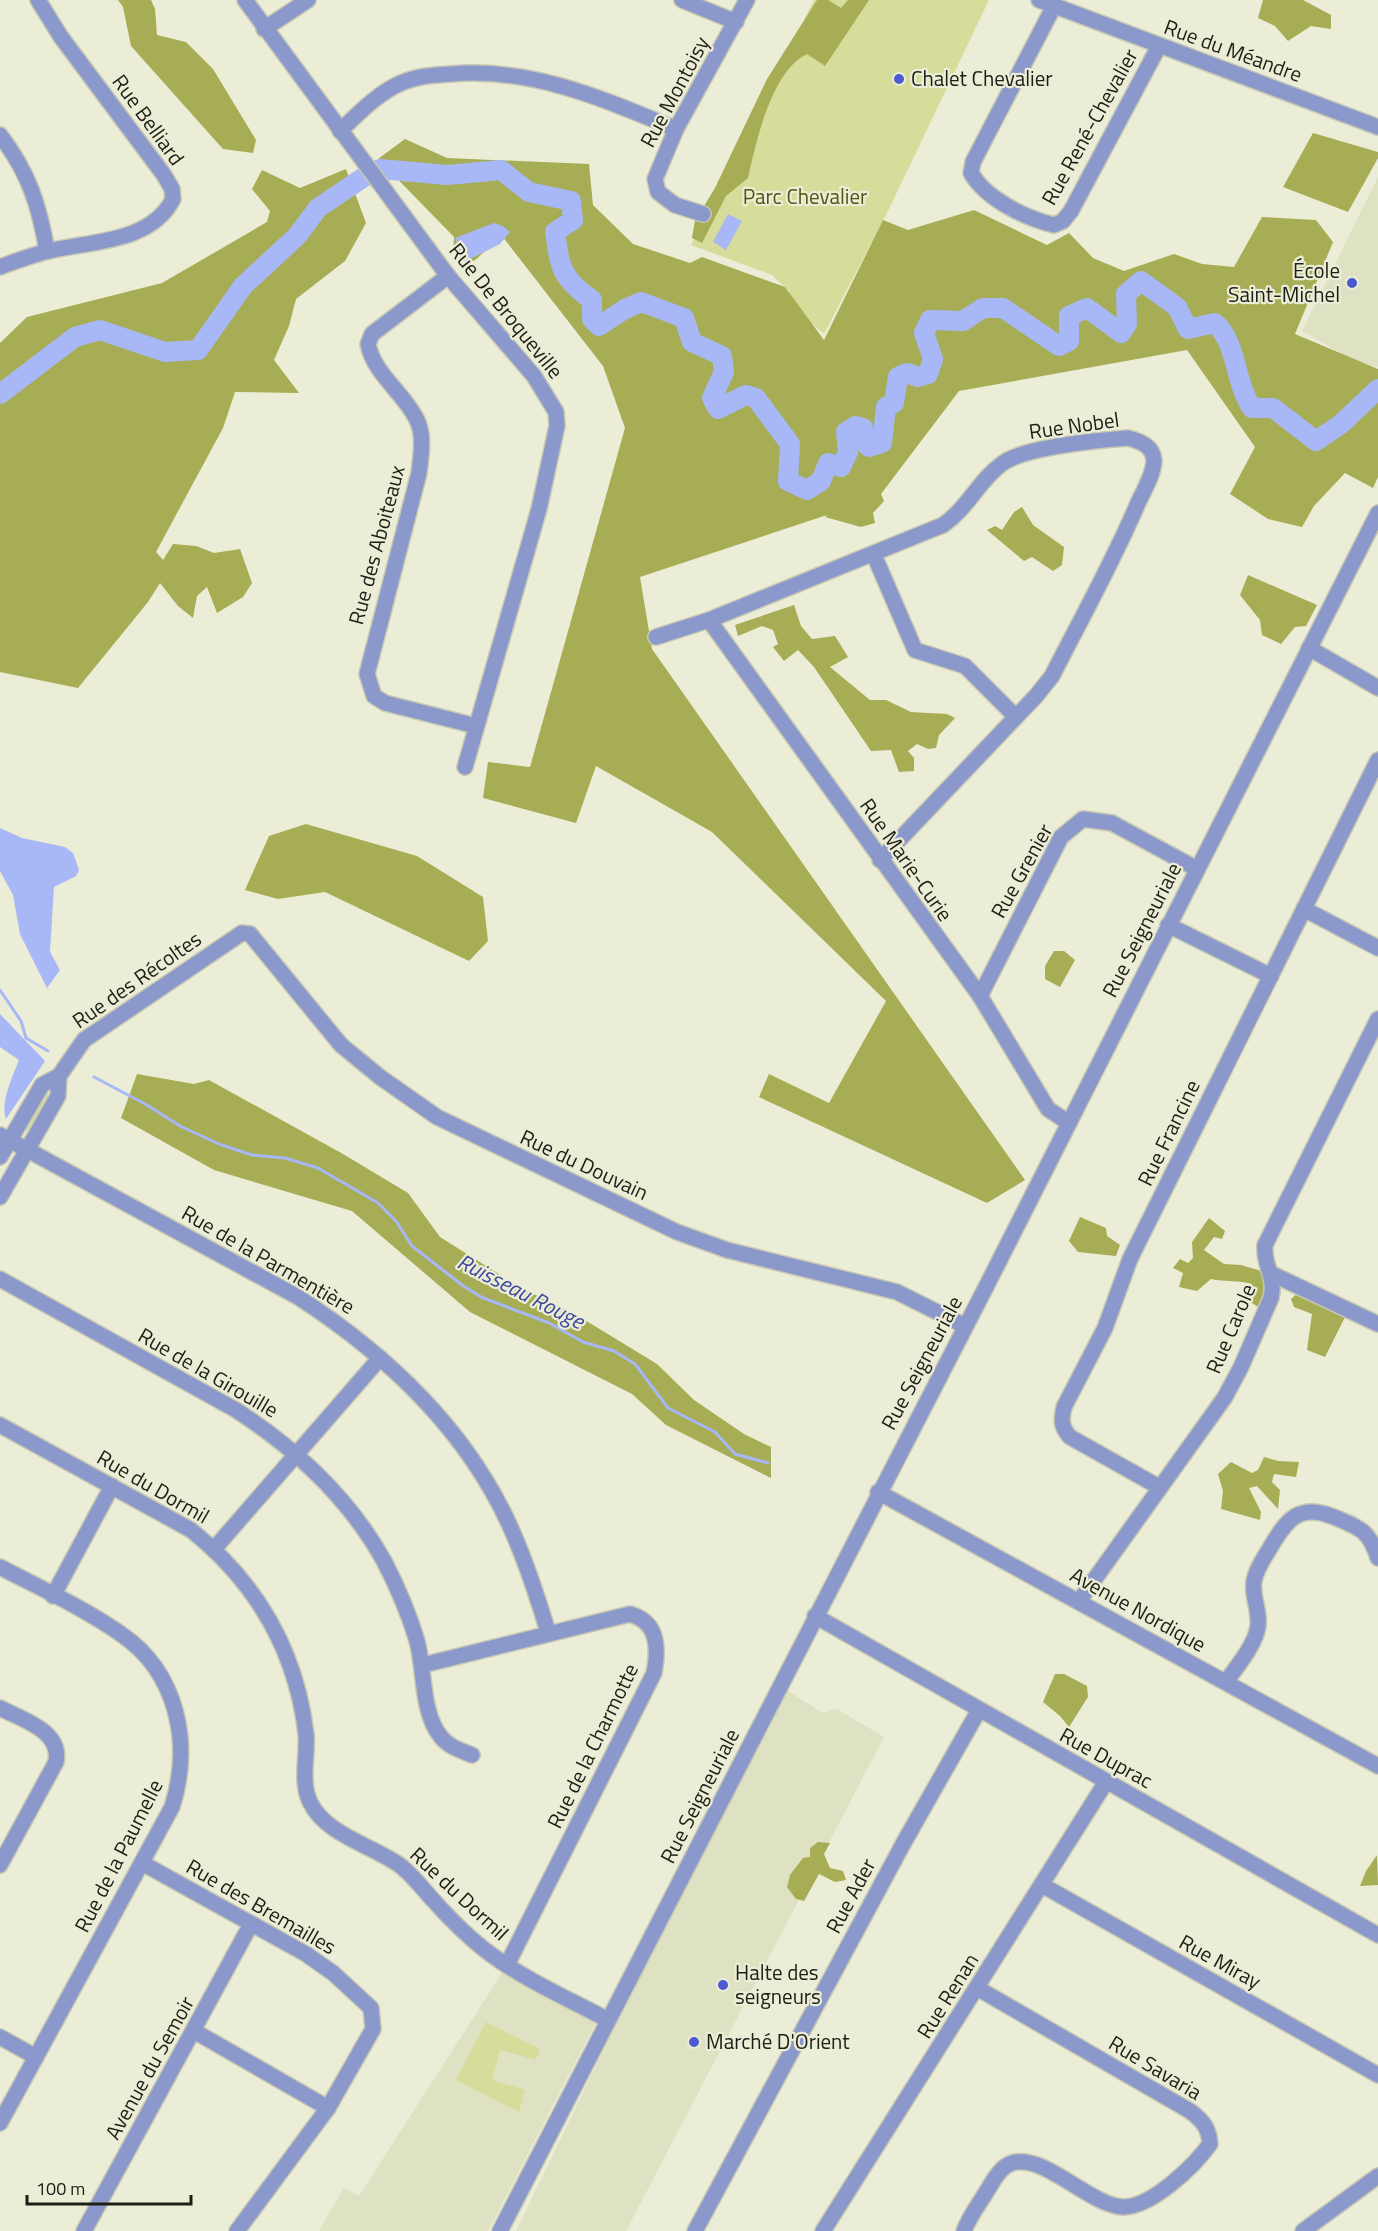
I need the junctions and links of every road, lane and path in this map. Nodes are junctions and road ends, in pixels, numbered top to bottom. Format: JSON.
{"nodes":[{"id":1,"x":38,"y":0,"type":"edge"},
{"id":2,"x":245,"y":0,"type":"edge"},
{"id":3,"x":308,"y":0,"type":"edge"},
{"id":4,"x":682,"y":0,"type":"edge"},
{"id":5,"x":747,"y":0,"type":"edge"},
{"id":6,"x":1039,"y":0,"type":"edge"},
{"id":7,"x":1054,"y":6,"type":"junction"},
{"id":8,"x":736,"y":22,"type":"junction"},
{"id":9,"x":264,"y":29,"type":"junction"},
{"id":10,"x":1159,"y":46,"type":"junction"},
{"id":11,"x":1378,"y":128,"type":"edge"},
{"id":12,"x":676,"y":129,"type":"junction"},
{"id":13,"x":339,"y":131,"type":"junction"},
{"id":14,"x":0,"y":135,"type":"edge"},
{"id":15,"x":703,"y":214,"type":"dead end"},
{"id":16,"x":47,"y":251,"type":"junction"},
{"id":17,"x":0,"y":267,"type":"edge"},
{"id":18,"x":448,"y":276,"type":"junction"},
{"id":19,"x":1378,"y":513,"type":"edge"},
{"id":20,"x":874,"y":555,"type":"junction"},
{"id":21,"x":709,"y":620,"type":"junction"},
{"id":22,"x":656,"y":637,"type":"dead end"},
{"id":23,"x":1309,"y":648,"type":"junction"},
{"id":24,"x":1378,"y":687,"type":"edge"},
{"id":25,"x":1016,"y":716,"type":"junction"},
{"id":26,"x":476,"y":726,"type":"junction"},
{"id":27,"x":1378,"y":760,"type":"edge"},
{"id":28,"x":465,"y":767,"type":"dead end"},
{"id":29,"x":880,"y":860,"type":"junction"},
{"id":30,"x":1197,"y":868,"type":"junction"},
{"id":31,"x":1304,"y":909,"type":"junction"},
{"id":32,"x":1168,"y":925,"type":"junction"},
{"id":33,"x":250,"y":934,"type":"joint"},
{"id":34,"x":1378,"y":948,"type":"edge"},
{"id":35,"x":1271,"y":976,"type":"junction"},
{"id":36,"x":980,"y":996,"type":"junction"},
{"id":37,"x":1378,"y":1019,"type":"edge"},
{"id":38,"x":59,"y":1076,"type":"junction"},
{"id":39,"x":1069,"y":1123,"type":"junction"},
{"id":40,"x":5,"y":1138,"type":"edge"},
{"id":41,"x":27,"y":1150,"type":"junction"},
{"id":42,"x":0,"y":1158,"type":"edge"},
{"id":43,"x":0,"y":1197,"type":"edge"},
{"id":44,"x":1272,"y":1274,"type":"junction"},
{"id":45,"x":0,"y":1279,"type":"edge"},
{"id":46,"x":1376,"y":1318,"type":"edge"},
{"id":47,"x":965,"y":1326,"type":"junction"},
{"id":48,"x":380,"y":1358,"type":"junction"},
{"id":49,"x":0,"y":1425,"type":"edge"},
{"id":50,"x":296,"y":1454,"type":"junction"},
{"id":51,"x":112,"y":1486,"type":"junction"},
{"id":52,"x":1159,"y":1487,"type":"junction"},
{"id":53,"x":878,"y":1492,"type":"junction"},
{"id":54,"x":214,"y":1549,"type":"junction"},
{"id":55,"x":1378,"y":1558,"type":"edge"},
{"id":56,"x":0,"y":1567,"type":"edge"},
{"id":57,"x":53,"y":1596,"type":"junction"},
{"id":58,"x":1079,"y":1602,"type":"junction"},
{"id":59,"x":815,"y":1616,"type":"junction"},
{"id":60,"x":548,"y":1632,"type":"junction"},
{"id":61,"x":423,"y":1665,"type":"junction"},
{"id":62,"x":1227,"y":1682,"type":"junction"},
{"id":63,"x":0,"y":1708,"type":"edge"},
{"id":64,"x":979,"y":1710,"type":"junction"},
{"id":65,"x":472,"y":1755,"type":"dead end"},
{"id":66,"x":1378,"y":1766,"type":"edge"},
{"id":67,"x":1106,"y":1782,"type":"junction"},
{"id":68,"x":142,"y":1863,"type":"junction"},
{"id":69,"x":0,"y":1865,"type":"edge"},
{"id":70,"x":1042,"y":1885,"type":"junction"},
{"id":71,"x":251,"y":1924,"type":"junction"},
{"id":72,"x":1378,"y":1935,"type":"edge"},
{"id":73,"x":507,"y":1965,"type":"junction"},
{"id":74,"x":977,"y":1988,"type":"junction"},
{"id":75,"x":608,"y":2020,"type":"junction"},
{"id":76,"x":194,"y":2031,"type":"junction"},
{"id":77,"x":0,"y":2037,"type":"edge"},
{"id":78,"x":36,"y":2056,"type":"junction"},
{"id":79,"x":1376,"y":2069,"type":"edge"},
{"id":80,"x":328,"y":2108,"type":"junction"},
{"id":81,"x":0,"y":2123,"type":"edge"},
{"id":82,"x":1378,"y":2176,"type":"edge"},
{"id":83,"x":84,"y":2231,"type":"edge"},
{"id":84,"x":237,"y":2231,"type":"edge"},
{"id":85,"x":500,"y":2231,"type":"edge"},
{"id":86,"x":695,"y":2231,"type":"edge"},
{"id":87,"x":823,"y":2231,"type":"edge"},
{"id":88,"x":964,"y":2231,"type":"edge"},
{"id":89,"x":1303,"y":2231,"type":"edge"}],
"edges":[{"from":1,"to":16,"type":"street","name":"Rue Belliard"},
{"from":2,"to":9,"type":"street","name":"Rue De Broqueville"},
{"from":3,"to":9,"type":"street"},
{"from":4,"to":8,"type":"street"},
{"from":5,"to":8,"type":"street","name":"Rue Montoisy"},
{"from":6,"to":7,"type":"street","name":"Rue du Méandre"},
{"from":7,"to":10,"type":"street","name":"Rue du Méandre"},
{"from":7,"to":10,"type":"street","name":"Rue René-Chevalier"},
{"from":8,"to":12,"type":"street","name":"Rue Montoisy"},
{"from":9,"to":13,"type":"street","name":"Rue De Broqueville"},
{"from":10,"to":11,"type":"street","name":"Rue du Méandre"},
{"from":12,"to":13,"type":"street"},
{"from":12,"to":15,"type":"street","name":"Rue Montoisy"},
{"from":13,"to":18,"type":"street","name":"Rue De Broqueville"},
{"from":14,"to":16,"type":"street"},
{"from":16,"to":17,"type":"street","name":"Rue Belliard"},
{"from":18,"to":26,"type":"street","name":"Rue De Broqueville"},
{"from":18,"to":26,"type":"street","name":"Rue des Aboiteaux"},
{"from":19,"to":23,"type":"street","name":"Rue Seigneuriale"},
{"from":20,"to":21,"type":"street","name":"Rue Nobel"},
{"from":20,"to":25,"type":"street"},
{"from":20,"to":25,"type":"street","name":"Rue Nobel"},
{"from":21,"to":22,"type":"street","name":"Rue Nobel"},
{"from":21,"to":29,"type":"street","name":"Rue Marie-Curie"},
{"from":23,"to":24,"type":"street"},
{"from":23,"to":30,"type":"street","name":"Rue Seigneuriale"},
{"from":25,"to":29,"type":"street","name":"Rue Nobel"},
{"from":26,"to":28,"type":"street","name":"Rue De Broqueville"},
{"from":27,"to":31,"type":"street","name":"Rue Francine"},
{"from":29,"to":36,"type":"street","name":"Rue Marie-Curie"},
{"from":30,"to":32,"type":"street","name":"Rue Seigneuriale"},
{"from":30,"to":36,"type":"street","name":"Rue Grenier"},
{"from":31,"to":34,"type":"street"},
{"from":31,"to":35,"type":"street","name":"Rue Francine"},
{"from":32,"to":35,"type":"street"},
{"from":32,"to":39,"type":"street","name":"Rue Seigneuriale"},
{"from":33,"to":38,"type":"street","name":"Rue des Récoltes"},
{"from":33,"to":47,"type":"street","name":"Rue du Douvain"},
{"from":35,"to":52,"type":"street","name":"Rue Francine"},
{"from":36,"to":39,"type":"street","name":"Rue Marie-Curie"},
{"from":37,"to":44,"type":"street","name":"Rue Carole"},
{"from":38,"to":40,"type":"street","name":"Rue des Récoltes"},
{"from":38,"to":41,"type":"street","name":"Rue des Récoltes"},
{"from":39,"to":47,"type":"street","name":"Rue Seigneuriale"},
{"from":40,"to":41,"type":"street","name":"Rue de la Parmentière"},
{"from":40,"to":42,"type":"street","name":"Rue des Récoltes"},
{"from":41,"to":43,"type":"street","name":"Rue des Récoltes"},
{"from":41,"to":48,"type":"street","name":"Rue de la Parmentière"},
{"from":44,"to":46,"type":"street"},
{"from":44,"to":52,"type":"street","name":"Rue Carole"},
{"from":45,"to":50,"type":"street","name":"Rue de la Girouille"},
{"from":47,"to":53,"type":"street","name":"Rue Seigneuriale"},
{"from":48,"to":50,"type":"street"},
{"from":48,"to":60,"type":"street","name":"Rue de la Parmentière"},
{"from":49,"to":51,"type":"street","name":"Rue du Dormil"},
{"from":50,"to":54,"type":"street"},
{"from":50,"to":61,"type":"street","name":"Rue de la Girouille"},
{"from":51,"to":54,"type":"street","name":"Rue du Dormil"},
{"from":51,"to":57,"type":"street"},
{"from":52,"to":58,"type":"street","name":"Rue Carole"},
{"from":53,"to":58,"type":"street","name":"Avenue Nordique"},
{"from":53,"to":59,"type":"street","name":"Rue Seigneuriale"},
{"from":54,"to":73,"type":"street","name":"Rue du Dormil"},
{"from":55,"to":62,"type":"street"},
{"from":56,"to":57,"type":"street","name":"Rue de la Paumelle"},
{"from":57,"to":68,"type":"street","name":"Rue de la Paumelle"},
{"from":58,"to":62,"type":"street","name":"Avenue Nordique"},
{"from":59,"to":64,"type":"street","name":"Rue Duprac"},
{"from":59,"to":75,"type":"street","name":"Rue Seigneuriale"},
{"from":60,"to":61,"type":"street","name":"Rue de la Charmotte"},
{"from":60,"to":73,"type":"street","name":"Rue de la Charmotte"},
{"from":61,"to":65,"type":"street","name":"Rue de la Girouille"},
{"from":62,"to":66,"type":"street","name":"Avenue Nordique"},
{"from":63,"to":69,"type":"street"},
{"from":64,"to":67,"type":"street","name":"Rue Duprac"},
{"from":64,"to":86,"type":"street","name":"Rue Ader"},
{"from":67,"to":70,"type":"street","name":"Rue Renan"},
{"from":67,"to":72,"type":"street","name":"Rue Duprac"},
{"from":68,"to":71,"type":"street","name":"Rue des Bremailles"},
{"from":68,"to":78,"type":"street","name":"Rue de la Paumelle"},
{"from":70,"to":74,"type":"street","name":"Rue Renan"},
{"from":70,"to":79,"type":"street","name":"Rue Miray"},
{"from":71,"to":76,"type":"street","name":"Avenue du Semoir"},
{"from":71,"to":80,"type":"street","name":"Rue des Bremailles"},
{"from":73,"to":75,"type":"street","name":"Rue du Dormil"},
{"from":74,"to":87,"type":"street","name":"Rue Renan"},
{"from":74,"to":88,"type":"street","name":"Rue Savaria"},
{"from":75,"to":85,"type":"street","name":"Rue Seigneuriale"},
{"from":76,"to":80,"type":"street"},
{"from":76,"to":83,"type":"street","name":"Avenue du Semoir"},
{"from":77,"to":78,"type":"street"},
{"from":78,"to":81,"type":"street","name":"Rue de la Paumelle"},
{"from":80,"to":84,"type":"street","name":"Rue des Bremailles"},
{"from":82,"to":89,"type":"street"}]}
